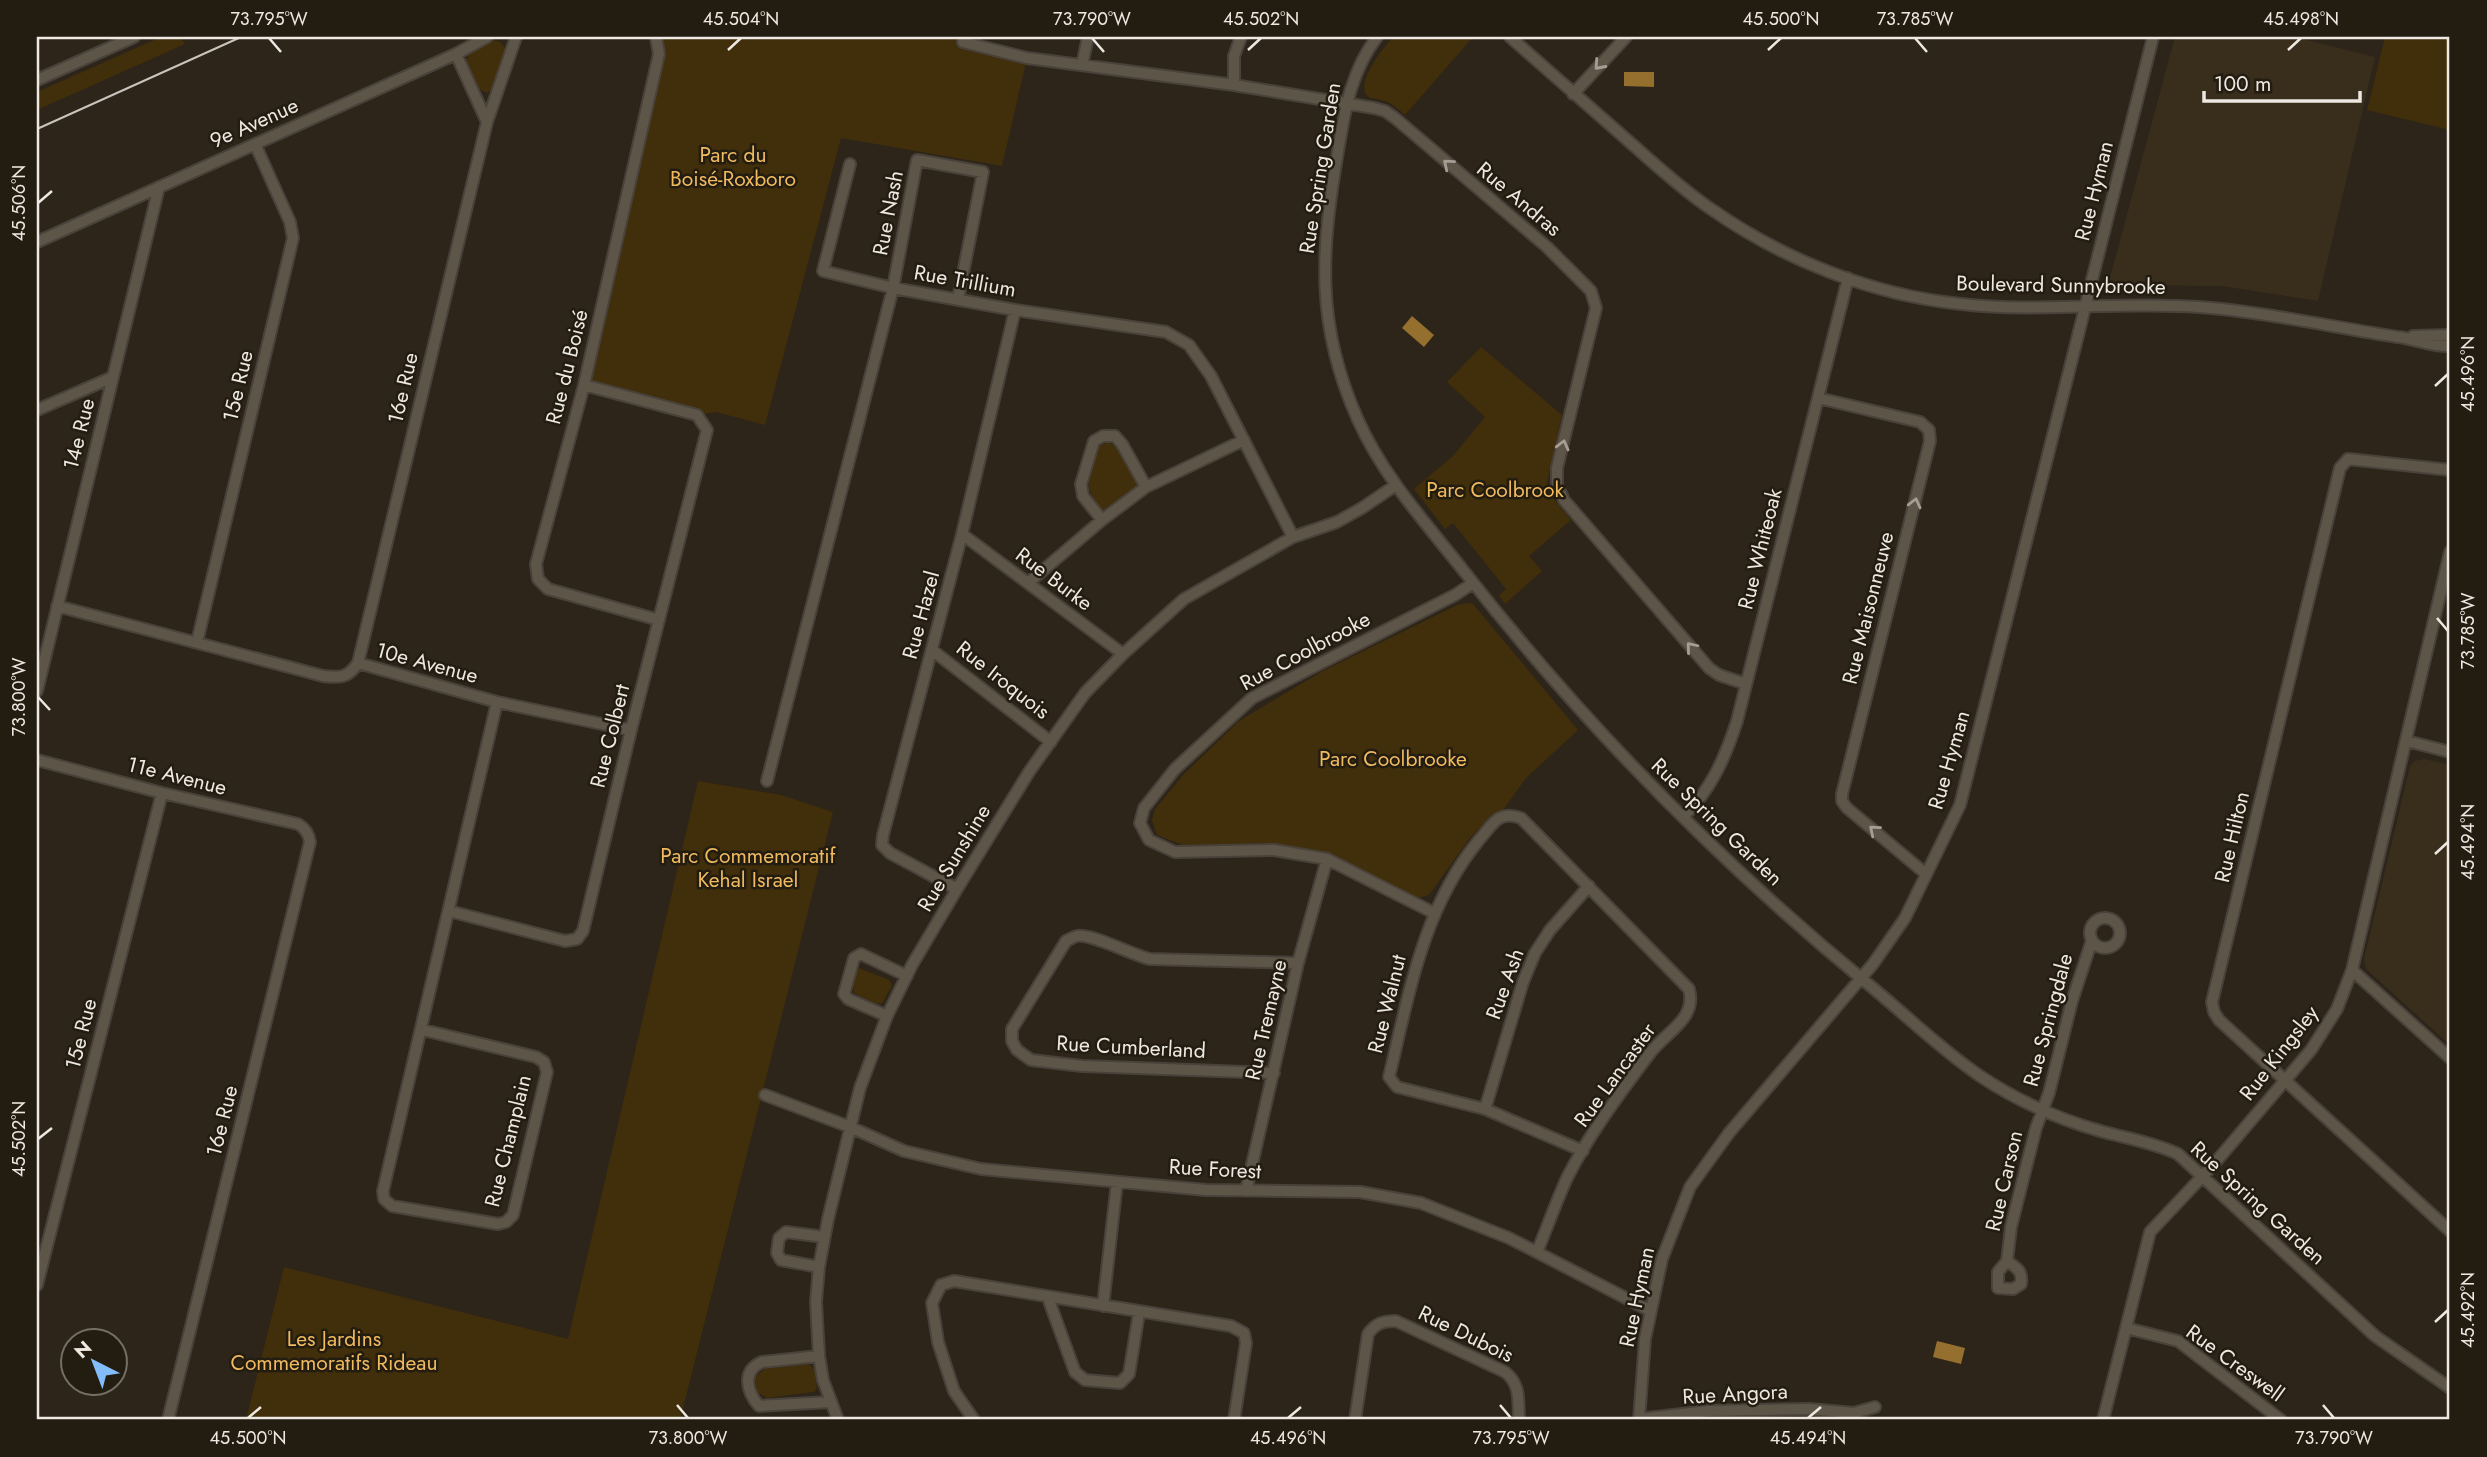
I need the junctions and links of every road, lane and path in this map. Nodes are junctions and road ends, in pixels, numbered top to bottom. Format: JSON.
{"nodes":[{"id":1,"x":134,"y":37,"type":"edge"},
{"id":2,"x":486,"y":37,"type":"edge"},
{"id":3,"x":516,"y":37,"type":"edge"},
{"id":4,"x":656,"y":37,"type":"edge"},
{"id":5,"x":964,"y":37,"type":"edge"},
{"id":6,"x":1088,"y":37,"type":"edge"},
{"id":7,"x":1241,"y":37,"type":"edge"},
{"id":8,"x":1377,"y":37,"type":"edge"},
{"id":9,"x":1510,"y":37,"type":"edge"},
{"id":10,"x":1626,"y":37,"type":"edge"},
{"id":11,"x":2153,"y":37,"type":"edge"},
{"id":12,"x":456,"y":54,"type":"junction"},
{"id":13,"x":1082,"y":65,"type":"junction"},
{"id":14,"x":37,"y":80,"type":"edge"},
{"id":15,"x":1234,"y":85,"type":"junction"},
{"id":16,"x":1573,"y":93,"type":"junction"},
{"id":17,"x":1347,"y":104,"type":"junction"},
{"id":18,"x":486,"y":122,"type":"junction"},
{"id":19,"x":255,"y":144,"type":"junction"},
{"id":20,"x":850,"y":164,"type":"dead end"},
{"id":21,"x":159,"y":187,"type":"junction"},
{"id":22,"x":37,"y":242,"type":"edge"},
{"id":23,"x":1848,"y":278,"type":"junction"},
{"id":24,"x":893,"y":288,"type":"junction"},
{"id":25,"x":958,"y":299,"type":"junction"},
{"id":26,"x":2085,"y":306,"type":"junction"},
{"id":27,"x":1015,"y":310,"type":"junction"},
{"id":28,"x":2450,"y":335,"type":"edge"},
{"id":29,"x":2400,"y":337,"type":"junction"},
{"id":30,"x":2450,"y":346,"type":"edge"},
{"id":31,"x":113,"y":377,"type":"junction"},
{"id":32,"x":584,"y":385,"type":"junction"},
{"id":33,"x":1818,"y":398,"type":"junction"},
{"id":34,"x":37,"y":410,"type":"edge"},
{"id":35,"x":1244,"y":440,"type":"junction"},
{"id":36,"x":2450,"y":471,"type":"edge"},
{"id":37,"x":1396,"y":485,"type":"junction"},
{"id":38,"x":1146,"y":487,"type":"junction"},
{"id":39,"x":1101,"y":520,"type":"junction"},
{"id":40,"x":962,"y":534,"type":"junction"},
{"id":41,"x":1293,"y":537,"type":"junction"},
{"id":42,"x":2450,"y":552,"type":"edge"},
{"id":43,"x":1028,"y":583,"type":"junction"},
{"id":44,"x":1473,"y":583,"type":"junction"},
{"id":45,"x":57,"y":606,"type":"junction"},
{"id":46,"x":659,"y":620,"type":"junction"},
{"id":47,"x":197,"y":642,"type":"junction"},
{"id":48,"x":932,"y":650,"type":"junction"},
{"id":49,"x":1123,"y":654,"type":"junction"},
{"id":50,"x":358,"y":663,"type":"junction"},
{"id":51,"x":1746,"y":684,"type":"junction"},
{"id":52,"x":37,"y":691,"type":"edge"},
{"id":53,"x":498,"y":702,"type":"junction"},
{"id":54,"x":631,"y":730,"type":"junction"},
{"id":55,"x":2407,"y":741,"type":"junction"},
{"id":56,"x":1051,"y":742,"type":"junction"},
{"id":57,"x":2450,"y":752,"type":"edge"},
{"id":58,"x":37,"y":760,"type":"edge"},
{"id":59,"x":767,"y":781,"type":"dead end"},
{"id":60,"x":162,"y":793,"type":"junction"},
{"id":61,"x":1683,"y":817,"type":"junction"},
{"id":62,"x":1521,"y":818,"type":"joint"},
{"id":63,"x":306,"y":831,"type":"joint"},
{"id":64,"x":1327,"y":859,"type":"junction"},
{"id":65,"x":1926,"y":874,"type":"junction"},
{"id":66,"x":1589,"y":886,"type":"junction"},
{"id":67,"x":957,"y":889,"type":"junction"},
{"id":68,"x":449,"y":911,"type":"junction"},
{"id":69,"x":1434,"y":913,"type":"junction"},
{"id":70,"x":2092,"y":940,"type":"dead end"},
{"id":71,"x":1298,"y":963,"type":"junction"},
{"id":72,"x":2352,"y":970,"type":"junction"},
{"id":73,"x":908,"y":976,"type":"junction"},
{"id":74,"x":1861,"y":978,"type":"junction"},
{"id":75,"x":887,"y":1017,"type":"junction"},
{"id":76,"x":423,"y":1030,"type":"junction"},
{"id":77,"x":2450,"y":1058,"type":"edge"},
{"id":78,"x":1274,"y":1073,"type":"junction"},
{"id":79,"x":2286,"y":1079,"type":"junction"},
{"id":80,"x":765,"y":1095,"type":"dead end"},
{"id":81,"x":1485,"y":1109,"type":"junction"},
{"id":82,"x":2043,"y":1110,"type":"junction"},
{"id":83,"x":850,"y":1126,"type":"junction"},
{"id":84,"x":1583,"y":1152,"type":"junction"},
{"id":85,"x":2202,"y":1177,"type":"junction"},
{"id":86,"x":1117,"y":1182,"type":"junction"},
{"id":87,"x":1246,"y":1191,"type":"junction"},
{"id":88,"x":2450,"y":1231,"type":"edge"},
{"id":89,"x":824,"y":1237,"type":"junction"},
{"id":90,"x":1537,"y":1252,"type":"junction"},
{"id":91,"x":2007,"y":1261,"type":"dead end"},
{"id":92,"x":819,"y":1267,"type":"junction"},
{"id":93,"x":37,"y":1285,"type":"edge"},
{"id":94,"x":1048,"y":1298,"type":"junction"},
{"id":95,"x":1103,"y":1306,"type":"junction"},
{"id":96,"x":1651,"y":1311,"type":"junction"},
{"id":97,"x":1139,"y":1313,"type":"junction"},
{"id":98,"x":2126,"y":1328,"type":"junction"},
{"id":99,"x":819,"y":1356,"type":"junction"},
{"id":100,"x":2450,"y":1388,"type":"edge"},
{"id":101,"x":830,"y":1402,"type":"junction"},
{"id":102,"x":1875,"y":1407,"type":"dead end"},
{"id":103,"x":1639,"y":1419,"type":"edge"},
{"id":104,"x":168,"y":1420,"type":"edge"},
{"id":105,"x":838,"y":1420,"type":"edge"},
{"id":106,"x":974,"y":1420,"type":"edge"},
{"id":107,"x":1234,"y":1420,"type":"edge"},
{"id":108,"x":1356,"y":1420,"type":"edge"},
{"id":109,"x":1519,"y":1420,"type":"edge"},
{"id":110,"x":2103,"y":1420,"type":"edge"},
{"id":111,"x":2281,"y":1420,"type":"edge"}],
"edges":[{"from":1,"to":14,"type":"street"},
{"from":2,"to":12,"type":"street","name":"9e Avenue"},
{"from":3,"to":18,"type":"street","name":"16e Rue"},
{"from":4,"to":32,"type":"street","name":"Rue du Boisé"},
{"from":5,"to":13,"type":"street","name":"Rue Andras"},
{"from":6,"to":13,"type":"street"},
{"from":7,"to":15,"type":"street"},
{"from":8,"to":17,"type":"street","name":"Rue Spring Garden"},
{"from":9,"to":16,"type":"street","name":"Boulevard Sunnybrooke"},
{"from":10,"to":16,"type":"street","one_way":true},
{"from":11,"to":26,"type":"street","name":"Rue Hyman"},
{"from":12,"to":18,"type":"street"},
{"from":12,"to":19,"type":"street","name":"9e Avenue"},
{"from":13,"to":15,"type":"street","name":"Rue Andras"},
{"from":15,"to":17,"type":"street","name":"Rue Andras"},
{"from":16,"to":23,"type":"street","name":"Boulevard Sunnybrooke"},
{"from":17,"to":37,"type":"street","name":"Rue Spring Garden"},
{"from":51,"to":17,"type":"street","name":"Rue Andras","one_way":true},
{"from":18,"to":50,"type":"street","name":"16e Rue"},
{"from":19,"to":21,"type":"street","name":"9e Avenue"},
{"from":19,"to":47,"type":"street","name":"15e Rue"},
{"from":20,"to":24,"type":"street","name":"Rue Nash"},
{"from":21,"to":22,"type":"street","name":"9e Avenue"},
{"from":21,"to":31,"type":"street","name":"14e Rue"},
{"from":23,"to":26,"type":"street","name":"Boulevard Sunnybrooke"},
{"from":23,"to":33,"type":"street","name":"Rue Whiteoak"},
{"from":24,"to":25,"type":"street","name":"Rue Trillium"},
{"from":24,"to":25,"type":"street","name":"Rue Nash"},
{"from":24,"to":59,"type":"street","name":"Rue Trillium"},
{"from":25,"to":27,"type":"street","name":"Rue Trillium"},
{"from":26,"to":29,"type":"street","name":"Boulevard Sunnybrooke"},
{"from":26,"to":65,"type":"street","name":"Rue Hyman"},
{"from":27,"to":35,"type":"street","name":"Rue Trillium"},
{"from":27,"to":40,"type":"street","name":"Rue Hazel"},
{"from":28,"to":29,"type":"street","name":"Boulevard Sunnybrooke"},
{"from":29,"to":30,"type":"street","name":"Boulevard Sunnybrooke"},
{"from":31,"to":34,"type":"street"},
{"from":31,"to":45,"type":"street","name":"14e Rue"},
{"from":32,"to":46,"type":"street","name":"Rue du Boisé"},
{"from":32,"to":46,"type":"street","name":"Rue Colbert"},
{"from":33,"to":51,"type":"street","name":"Rue Whiteoak"},
{"from":65,"to":33,"type":"street","name":"Rue Maisonneuve","one_way":true},
{"from":35,"to":38,"type":"street"},
{"from":35,"to":41,"type":"street","name":"Rue Trillium"},
{"from":36,"to":79,"type":"street","name":"Rue Hilton"},
{"from":37,"to":41,"type":"street","name":"Rue Sunshine"},
{"from":37,"to":44,"type":"street","name":"Rue Spring Garden"},
{"from":38,"to":39,"type":"street"},
{"from":38,"to":39,"type":"street"},
{"from":39,"to":43,"type":"street"},
{"from":40,"to":43,"type":"street","name":"Rue Burke"},
{"from":40,"to":48,"type":"street","name":"Rue Hazel"},
{"from":41,"to":49,"type":"street","name":"Rue Sunshine"},
{"from":42,"to":55,"type":"street","name":"Rue Kingsley"},
{"from":43,"to":49,"type":"street","name":"Rue Burke"},
{"from":44,"to":61,"type":"street","name":"Rue Spring Garden"},
{"from":44,"to":64,"type":"street","name":"Rue Coolbrooke"},
{"from":45,"to":47,"type":"street","name":"10e Avenue"},
{"from":45,"to":52,"type":"street","name":"14e Rue"},
{"from":46,"to":54,"type":"street","name":"Rue Colbert"},
{"from":47,"to":50,"type":"street","name":"10e Avenue"},
{"from":48,"to":56,"type":"street","name":"Rue Iroquois"},
{"from":48,"to":67,"type":"street","name":"Rue Hazel"},
{"from":49,"to":56,"type":"street","name":"Rue Sunshine"},
{"from":50,"to":53,"type":"street","name":"10e Avenue"},
{"from":51,"to":61,"type":"street","name":"Rue Whiteoak"},
{"from":53,"to":54,"type":"street","name":"10e Avenue"},
{"from":53,"to":68,"type":"street","name":"Rue Champlain"},
{"from":54,"to":68,"type":"street","name":"Rue Colbert"},
{"from":55,"to":57,"type":"street"},
{"from":55,"to":72,"type":"street","name":"Rue Kingsley"},
{"from":56,"to":67,"type":"street","name":"Rue Sunshine"},
{"from":58,"to":60,"type":"street","name":"11e Avenue"},
{"from":60,"to":63,"type":"street","name":"11e Avenue"},
{"from":60,"to":93,"type":"street","name":"15e Rue"},
{"from":61,"to":74,"type":"street","name":"Rue Spring Garden"},
{"from":62,"to":66,"type":"street","name":"Rue Lancaster"},
{"from":62,"to":69,"type":"street","name":"Rue Walnut"},
{"from":63,"to":104,"type":"street","name":"16e Rue"},
{"from":64,"to":69,"type":"street","name":"Rue Coolbrooke"},
{"from":64,"to":71,"type":"street","name":"Rue Tremayne"},
{"from":65,"to":74,"type":"street","name":"Rue Hyman"},
{"from":66,"to":81,"type":"street","name":"Rue Ash"},
{"from":66,"to":84,"type":"street","name":"Rue Lancaster"},
{"from":67,"to":73,"type":"street","name":"Rue Sunshine"},
{"from":68,"to":76,"type":"street","name":"Rue Champlain"},
{"from":69,"to":81,"type":"street","name":"Rue Walnut"},
{"from":70,"to":82,"type":"street","name":"Rue Springdale"},
{"from":71,"to":78,"type":"street","name":"Rue Tremayne"},
{"from":71,"to":78,"type":"street","name":"Rue Cumberland"},
{"from":72,"to":77,"type":"street"},
{"from":72,"to":79,"type":"street","name":"Rue Kingsley"},
{"from":73,"to":75,"type":"street","name":"Rue Sunshine"},
{"from":73,"to":75,"type":"street"},
{"from":74,"to":82,"type":"street","name":"Rue Spring Garden"},
{"from":74,"to":96,"type":"street","name":"Rue Hyman"},
{"from":75,"to":83,"type":"street","name":"Rue Sunshine"},
{"from":76,"to":76,"type":"street","name":"Rue Champlain"},
{"from":78,"to":87,"type":"street","name":"Rue Tremayne"},
{"from":79,"to":85,"type":"street","name":"Rue Kingsley"},
{"from":79,"to":88,"type":"street","name":"Rue Hilton"},
{"from":80,"to":83,"type":"street","name":"Rue Forest"},
{"from":81,"to":84,"type":"street","name":"Rue Walnut"},
{"from":82,"to":85,"type":"street","name":"Rue Spring Garden"},
{"from":82,"to":91,"type":"street","name":"Rue Carson"},
{"from":83,"to":86,"type":"street","name":"Rue Forest"},
{"from":83,"to":89,"type":"street","name":"Rue Sunshine"},
{"from":84,"to":90,"type":"street","name":"Rue Lancaster"},
{"from":85,"to":98,"type":"street","name":"Rue Kingsley"},
{"from":85,"to":100,"type":"street","name":"Rue Spring Garden"},
{"from":86,"to":87,"type":"street","name":"Rue Forest"},
{"from":86,"to":95,"type":"street"},
{"from":87,"to":90,"type":"street","name":"Rue Forest"},
{"from":89,"to":92,"type":"street","name":"Rue Sunshine"},
{"from":89,"to":92,"type":"street"},
{"from":90,"to":96,"type":"street","name":"Rue Forest"},
{"from":92,"to":99,"type":"street","name":"Rue Sunshine"},
{"from":94,"to":95,"type":"street"},
{"from":94,"to":97,"type":"street"},
{"from":94,"to":106,"type":"street"},
{"from":95,"to":97,"type":"street"},
{"from":96,"to":103,"type":"street","name":"Rue Hyman"},
{"from":97,"to":107,"type":"street"},
{"from":98,"to":110,"type":"street","name":"Rue Kingsley"},
{"from":98,"to":111,"type":"street","name":"Rue Creswell"},
{"from":99,"to":101,"type":"street","name":"Rue Sunshine"},
{"from":99,"to":101,"type":"street"},
{"from":101,"to":105,"type":"street","name":"Rue Sunshine"},
{"from":102,"to":103,"type":"street","name":"Rue Angora"},
{"from":108,"to":109,"type":"street","name":"Rue Dubois"}]}
